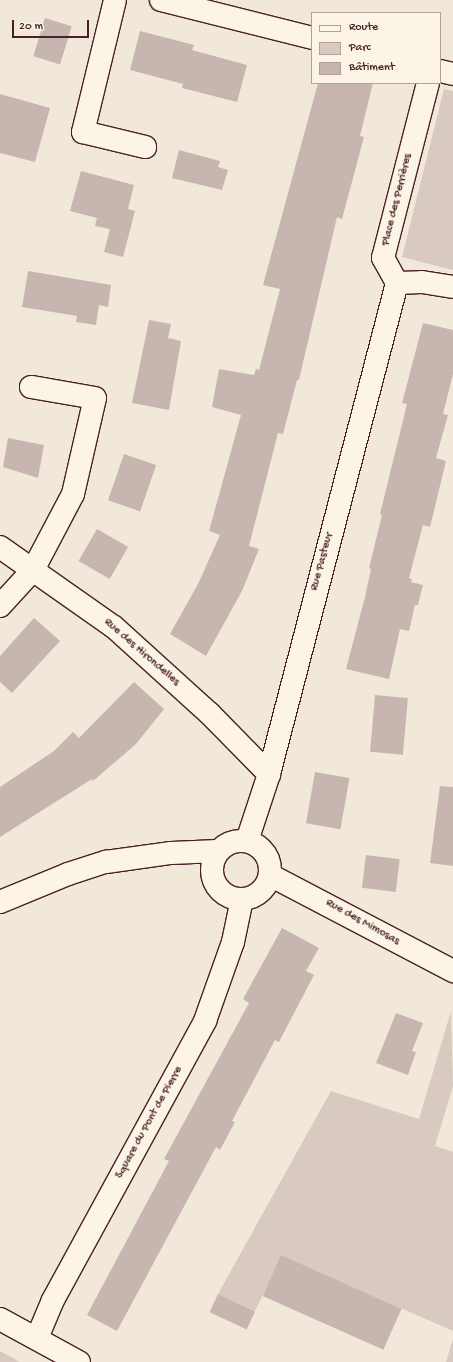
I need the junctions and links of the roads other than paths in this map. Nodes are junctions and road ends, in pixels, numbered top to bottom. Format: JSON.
{"nodes":[{"id":1,"x":115,"y":0,"type":"edge"},
{"id":2,"x":161,"y":0,"type":"edge"},
{"id":3,"x":311,"y":38,"type":"edge"},
{"id":4,"x":441,"y":71,"type":"edge"},
{"id":5,"x":453,"y":74,"type":"edge"},
{"id":6,"x":428,"y":84,"type":"edge"},
{"id":7,"x":145,"y":147,"type":"dead end"},
{"id":8,"x":397,"y":283,"type":"junction"},
{"id":9,"x":453,"y":286,"type":"edge"},
{"id":10,"x":31,"y":387,"type":"dead end"},
{"id":11,"x":0,"y":547,"type":"edge"},
{"id":12,"x":33,"y":570,"type":"junction"},
{"id":13,"x":0,"y":606,"type":"edge"},
{"id":14,"x":269,"y":774,"type":"junction"},
{"id":15,"x":247,"y":841,"type":"junction"},
{"id":16,"x":218,"y":851,"type":"junction"},
{"id":17,"x":270,"y":875,"type":"junction"},
{"id":18,"x":242,"y":899,"type":"junction"},
{"id":19,"x":0,"y":902,"type":"edge"},
{"id":20,"x":453,"y":971,"type":"edge"},
{"id":21,"x":0,"y":1319,"type":"edge"},
{"id":22,"x":37,"y":1338,"type":"junction"},
{"id":23,"x":79,"y":1362,"type":"edge"}],
"edges":[{"from":1,"to":7,"type":"street"},
{"from":2,"to":3,"type":"street"},
{"from":4,"to":5,"type":"street"},
{"from":6,"to":8,"type":"street","name":"Place des Perrières"},
{"from":8,"to":9,"type":"street"},
{"from":8,"to":14,"type":"street","name":"Rue Pasteur"},
{"from":10,"to":12,"type":"street"},
{"from":11,"to":12,"type":"street","name":"Rue des Hirondelles"},
{"from":12,"to":13,"type":"street"},
{"from":12,"to":14,"type":"street","name":"Rue des Hirondelles"},
{"from":14,"to":15,"type":"street","name":"Rue Pasteur"},
{"from":15,"to":16,"type":"street"},
{"from":15,"to":17,"type":"street"},
{"from":16,"to":18,"type":"street"},
{"from":16,"to":19,"type":"street"},
{"from":17,"to":18,"type":"street"},
{"from":17,"to":20,"type":"street","name":"Rue des Mimosas"},
{"from":18,"to":22,"type":"street","name":"Square du Pont de Pierre"},
{"from":21,"to":22,"type":"street"},
{"from":22,"to":23,"type":"street"}]}
